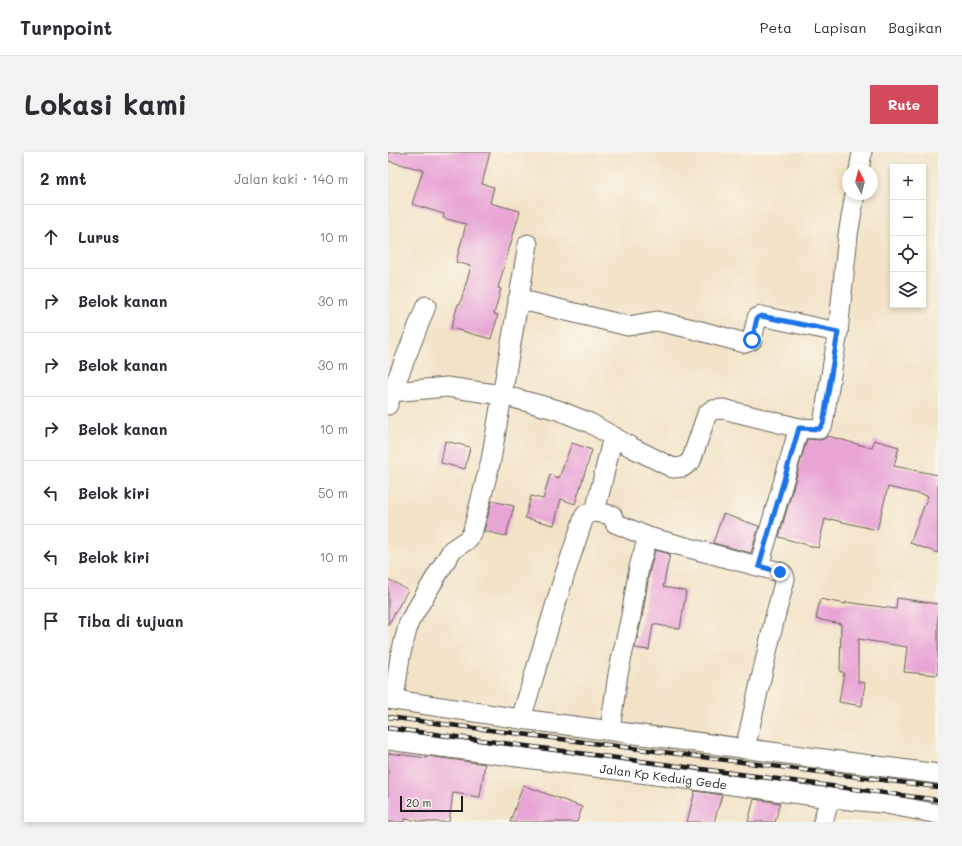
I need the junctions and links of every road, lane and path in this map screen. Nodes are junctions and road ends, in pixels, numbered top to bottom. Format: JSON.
{"nodes":[{"id":1,"x":862,"y":152,"type":"edge"},
{"id":2,"x":860,"y":164,"type":"edge"},
{"id":3,"x":854,"y":200,"type":"edge"},
{"id":4,"x":528,"y":244,"type":"dead end"},
{"id":5,"x":518,"y":299,"type":"junction"},
{"id":6,"x":426,"y":306,"type":"dead end"},
{"id":7,"x":838,"y":332,"type":"junction"},
{"id":8,"x":502,"y":395,"type":"junction"},
{"id":9,"x":389,"y":396,"type":"edge"},
{"id":10,"x":799,"y":428,"type":"junction"},
{"id":11,"x":613,"y":436,"type":"junction"},
{"id":12,"x":594,"y":512,"type":"junction"},
{"id":13,"x":648,"y":537,"type":"junction"},
{"id":14,"x":759,"y":566,"type":"junction"},
{"id":15,"x":391,"y":699,"type":"edge"},
{"id":16,"x":521,"y":719,"type":"junction"},
{"id":17,"x":610,"y":730,"type":"junction"},
{"id":18,"x":388,"y":740,"type":"edge"},
{"id":19,"x":745,"y":748,"type":"junction"},
{"id":20,"x":938,"y":774,"type":"edge"},
{"id":21,"x":830,"y":798,"type":"junction"},
{"id":22,"x":938,"y":814,"type":"edge"},
{"id":23,"x":823,"y":822,"type":"edge"}],
"edges":[{"from":1,"to":2,"type":"street"},
{"from":3,"to":7,"type":"street"},
{"from":4,"to":5,"type":"street"},
{"from":5,"to":7,"type":"street"},
{"from":5,"to":8,"type":"street"},
{"from":6,"to":9,"type":"street"},
{"from":7,"to":10,"type":"street"},
{"from":8,"to":9,"type":"street"},
{"from":8,"to":11,"type":"street"},
{"from":8,"to":15,"type":"street"},
{"from":10,"to":11,"type":"street"},
{"from":10,"to":14,"type":"street"},
{"from":11,"to":12,"type":"street"},
{"from":12,"to":13,"type":"street"},
{"from":12,"to":16,"type":"street"},
{"from":13,"to":14,"type":"street"},
{"from":13,"to":17,"type":"street"},
{"from":14,"to":19,"type":"street"},
{"from":15,"to":16,"type":"street"},
{"from":16,"to":17,"type":"street"},
{"from":17,"to":19,"type":"street"},
{"from":18,"to":21,"type":"street","name":"Jalan Kp Keduig Gede"},
{"from":19,"to":20,"type":"street"},
{"from":21,"to":22,"type":"street","name":"Jalan Kp Keduig Gede"},
{"from":21,"to":23,"type":"street"}]}
